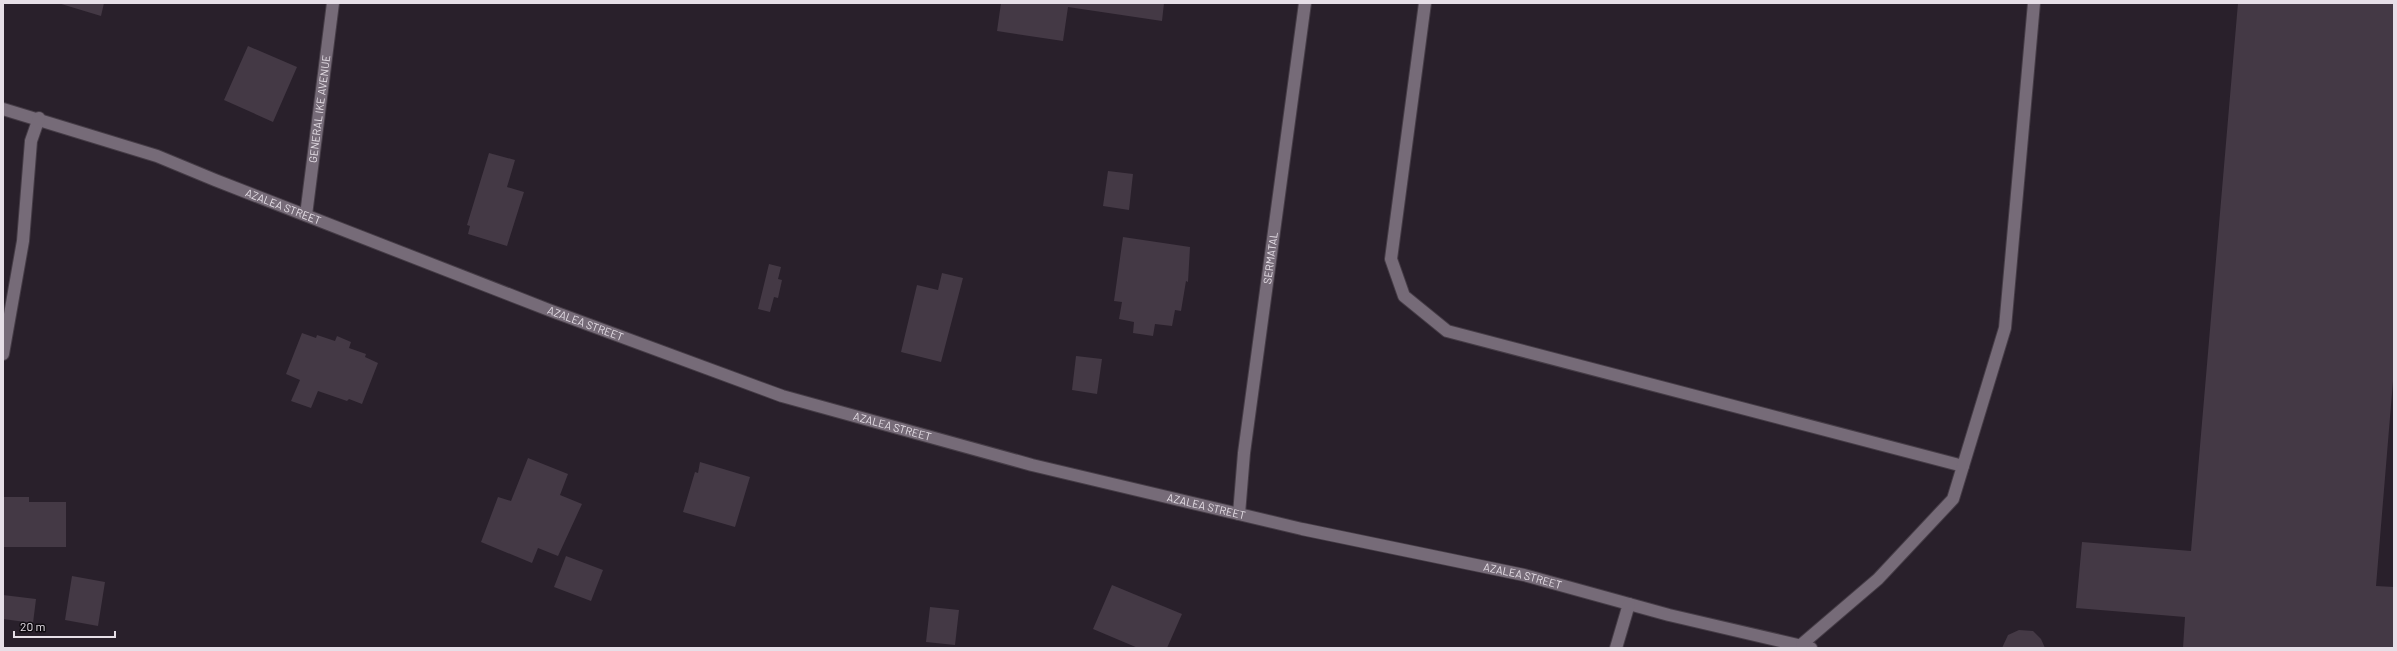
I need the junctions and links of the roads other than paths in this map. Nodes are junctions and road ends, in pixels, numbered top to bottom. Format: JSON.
{"nodes":[{"id":1,"x":333,"y":3,"type":"edge"},
{"id":2,"x":1305,"y":3,"type":"edge"},
{"id":3,"x":1425,"y":3,"type":"edge"},
{"id":4,"x":2034,"y":3,"type":"edge"},
{"id":5,"x":3,"y":109,"type":"edge"},
{"id":6,"x":39,"y":118,"type":"junction"},
{"id":7,"x":306,"y":215,"type":"junction"},
{"id":8,"x":3,"y":354,"type":"edge"},
{"id":9,"x":1963,"y":466,"type":"junction"},
{"id":10,"x":1238,"y":514,"type":"junction"},
{"id":11,"x":1629,"y":604,"type":"junction"},
{"id":12,"x":1807,"y":646,"type":"edge"},
{"id":13,"x":1616,"y":648,"type":"edge"}],
"edges":[{"from":1,"to":7,"type":"street","name":"GENERAL IKE AVENUE"},
{"from":2,"to":10,"type":"street","name":"SERMATAL"},
{"from":3,"to":9,"type":"street"},
{"from":4,"to":9,"type":"street"},
{"from":5,"to":6,"type":"street","name":"AZALEA STREET"},
{"from":6,"to":7,"type":"street","name":"AZALEA STREET"},
{"from":6,"to":8,"type":"street"},
{"from":7,"to":10,"type":"street","name":"AZALEA STREET"},
{"from":9,"to":12,"type":"street"},
{"from":10,"to":11,"type":"street","name":"AZALEA STREET"},
{"from":11,"to":12,"type":"street","name":"AZALEA STREET"},
{"from":11,"to":13,"type":"street"}]}
